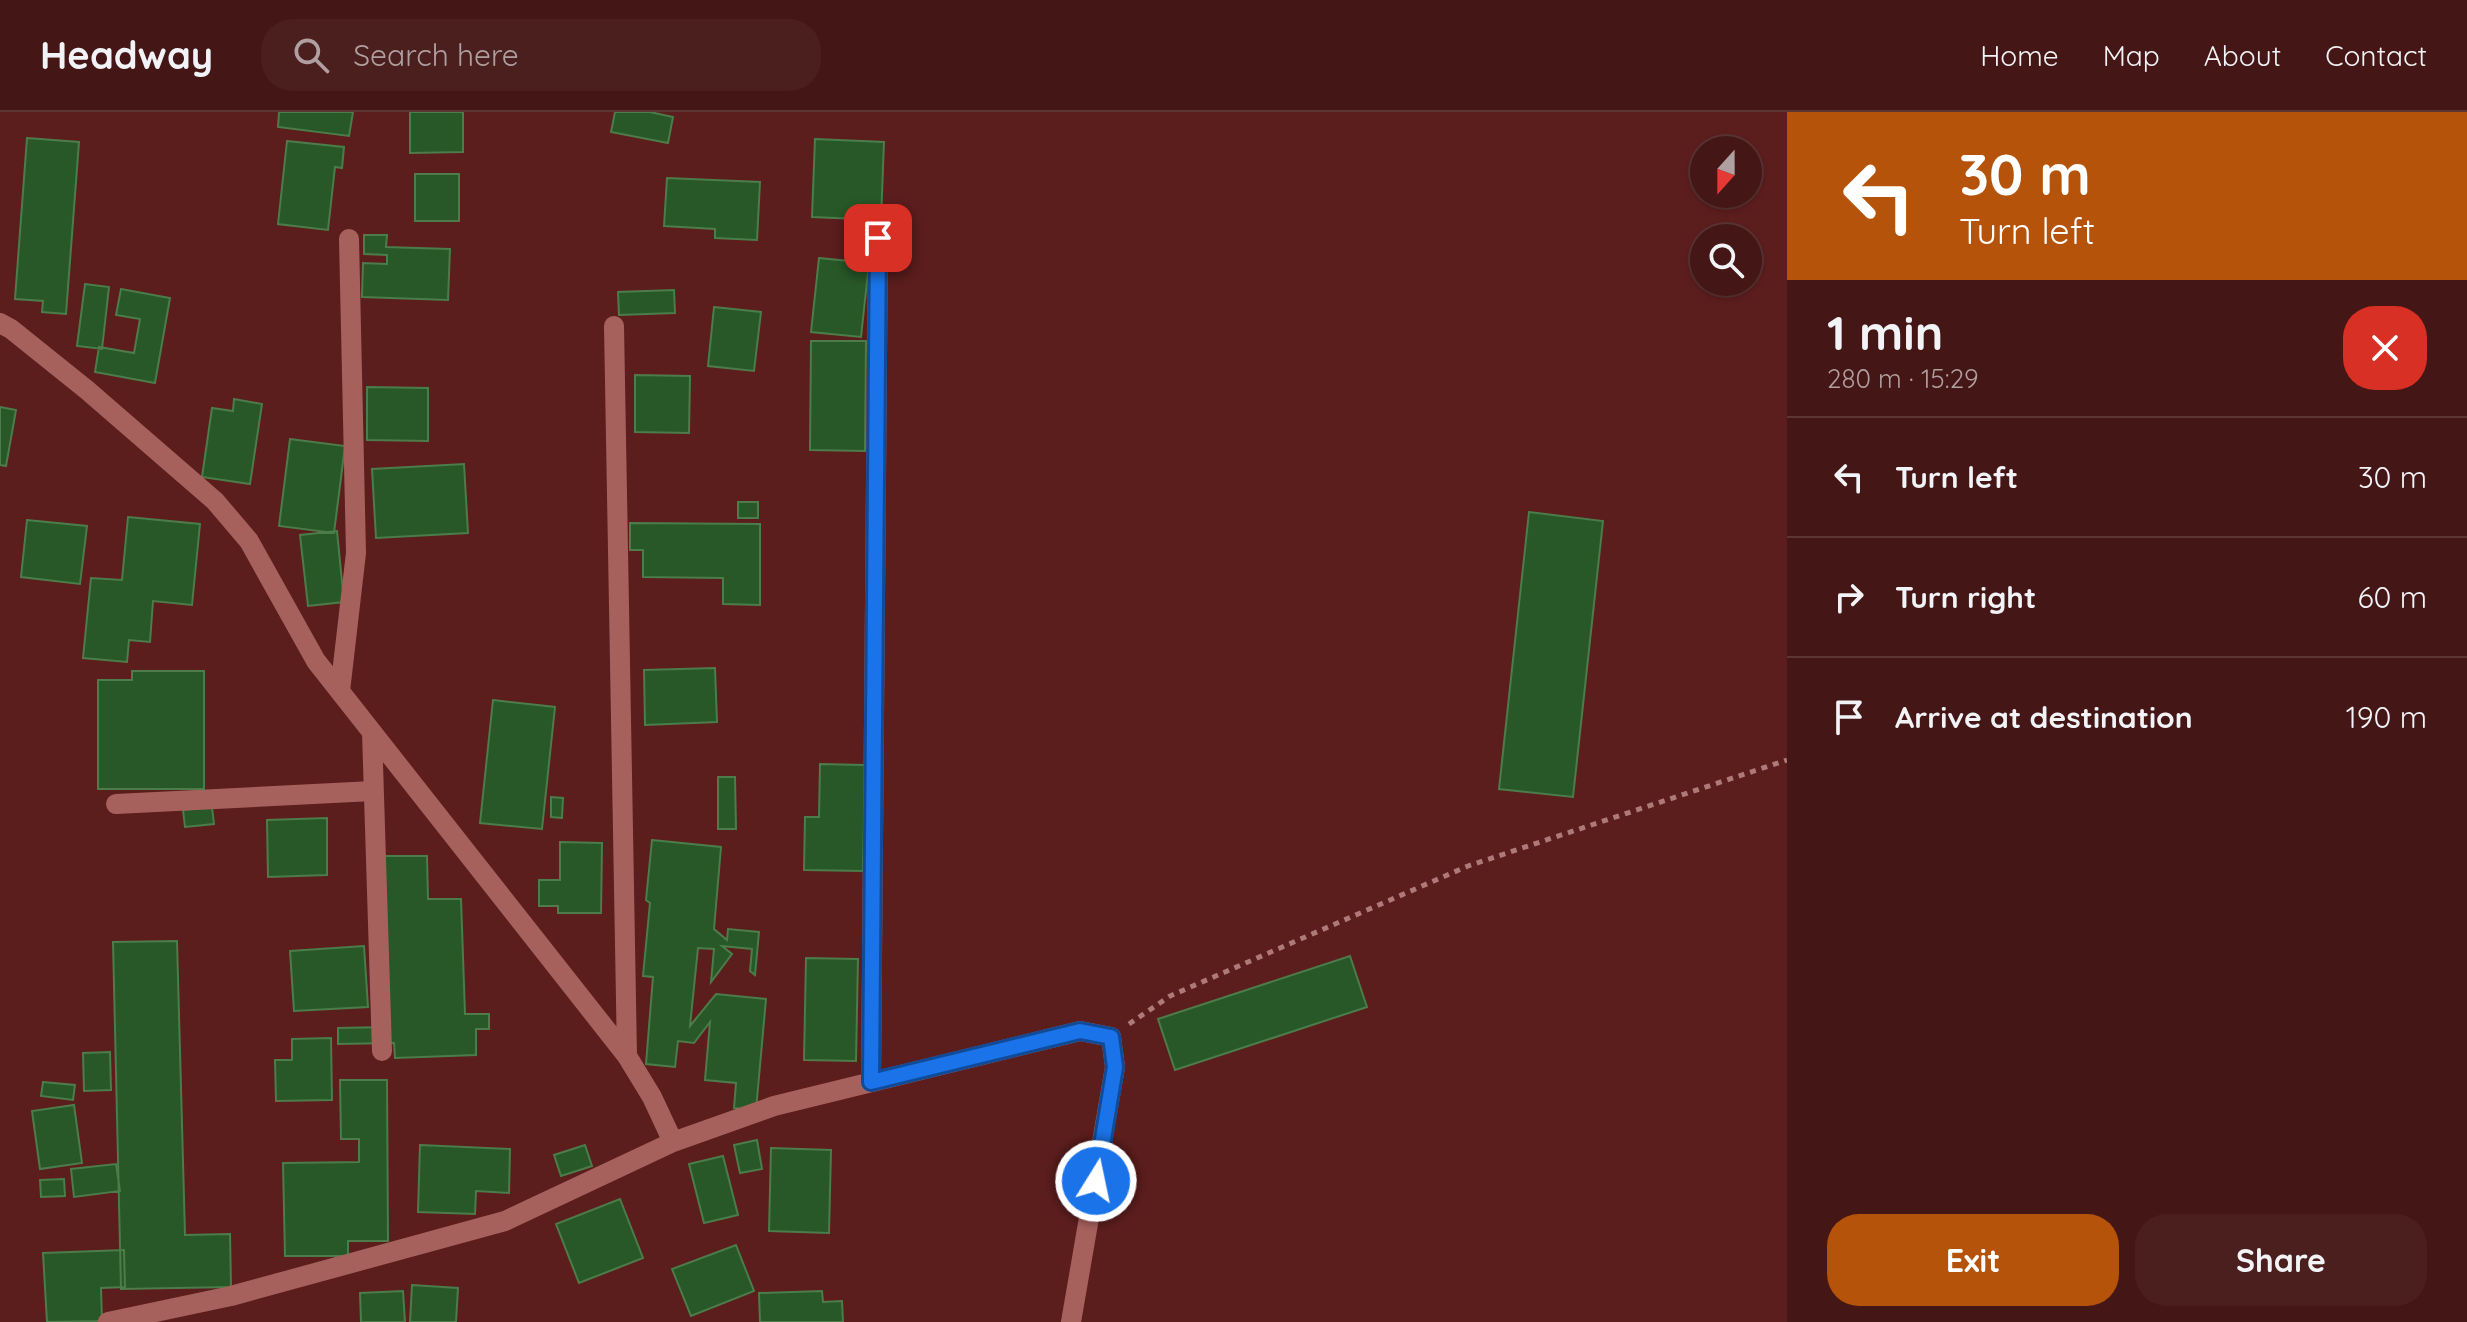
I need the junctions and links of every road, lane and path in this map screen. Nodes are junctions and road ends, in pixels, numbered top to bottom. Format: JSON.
{"nodes":[{"id":1,"x":878,"y":238,"type":"dead end"},
{"id":2,"x":349,"y":239,"type":"dead end"},
{"id":3,"x":0,"y":323,"type":"edge"},
{"id":4,"x":614,"y":326,"type":"dead end"},
{"id":5,"x":340,"y":691,"type":"junction"},
{"id":6,"x":372,"y":732,"type":"junction"},
{"id":7,"x":1787,"y":760,"type":"edge"},
{"id":8,"x":373,"y":791,"type":"junction"},
{"id":9,"x":116,"y":804,"type":"dead end"},
{"id":10,"x":1111,"y":1037,"type":"junction"},
{"id":11,"x":382,"y":1051,"type":"dead end"},
{"id":12,"x":627,"y":1056,"type":"junction"},
{"id":13,"x":871,"y":1082,"type":"junction"},
{"id":14,"x":673,"y":1142,"type":"junction"},
{"id":15,"x":108,"y":1322,"type":"edge"},
{"id":16,"x":1071,"y":1322,"type":"edge"}],
"edges":[{"from":1,"to":13,"type":"street"},
{"from":2,"to":5,"type":"street"},
{"from":3,"to":5,"type":"street"},
{"from":4,"to":12,"type":"street"},
{"from":5,"to":6,"type":"street"},
{"from":6,"to":8,"type":"street"},
{"from":6,"to":12,"type":"street"},
{"from":7,"to":10,"type":"path"},
{"from":8,"to":9,"type":"street"},
{"from":8,"to":11,"type":"street"},
{"from":10,"to":13,"type":"street"},
{"from":10,"to":16,"type":"street"},
{"from":12,"to":14,"type":"street"},
{"from":13,"to":14,"type":"street"},
{"from":14,"to":15,"type":"street"}]}
